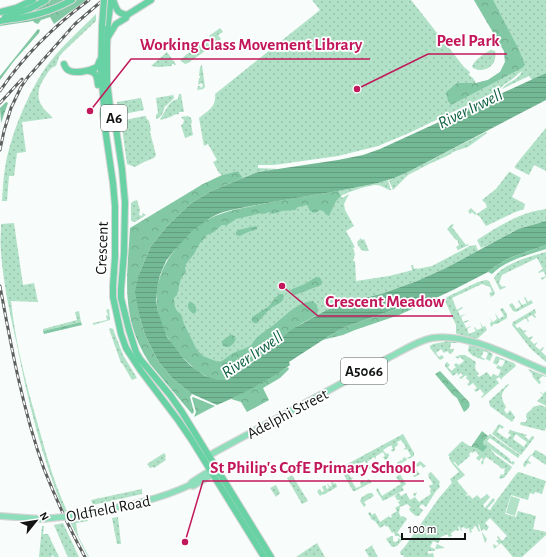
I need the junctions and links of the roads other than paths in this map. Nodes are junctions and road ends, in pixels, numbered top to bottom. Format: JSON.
{"nodes":[{"id":1,"x":32,"y":0,"type":"edge"},
{"id":2,"x":46,"y":0,"type":"edge"},
{"id":3,"x":72,"y":0,"type":"edge"},
{"id":4,"x":104,"y":0,"type":"edge"},
{"id":5,"x":112,"y":0,"type":"edge"},
{"id":6,"x":151,"y":0,"type":"edge"},
{"id":7,"x":0,"y":12,"type":"edge"},
{"id":8,"x":127,"y":15,"type":"junction"},
{"id":9,"x":0,"y":20,"type":"edge"},
{"id":10,"x":105,"y":42,"type":"junction"},
{"id":11,"x":101,"y":58,"type":"junction"},
{"id":12,"x":64,"y":64,"type":"dead end"},
{"id":13,"x":88,"y":71,"type":"junction"},
{"id":14,"x":103,"y":100,"type":"junction"},
{"id":15,"x":546,"y":371,"type":"edge"},
{"id":16,"x":206,"y":457,"type":"junction"},
{"id":17,"x":214,"y":471,"type":"junction"},
{"id":18,"x":0,"y":516,"type":"edge"},
{"id":19,"x":264,"y":557,"type":"edge"},
{"id":20,"x":271,"y":557,"type":"edge"}],
"edges":[{"from":1,"to":7,"type":"highway"},
{"from":2,"to":9,"type":"highway"},
{"from":3,"to":9,"type":"highway"},
{"from":4,"to":10,"type":"highway","name":"Crescent","number":"A6","bridge":true},
{"from":5,"to":8,"type":"highway"},
{"from":5,"to":10,"type":"highway","name":"Crescent","number":"A6"},
{"from":6,"to":8,"type":"highway"},
{"from":8,"to":10,"type":"highway"},
{"from":10,"to":11,"type":"highway","name":"Crescent","number":"A6"},
{"from":10,"to":16,"type":"highway","name":"Crescent","number":"A6"},
{"from":11,"to":13,"type":"highway"},
{"from":11,"to":14,"type":"highway","name":"Crescent","number":"A6"},
{"from":12,"to":13,"type":"highway"},
{"from":13,"to":14,"type":"highway"},
{"from":14,"to":16,"type":"highway","name":"Crescent","number":"A6"},
{"from":15,"to":16,"type":"main road","name":"Adelphi Street","number":"A5066"},
{"from":16,"to":17,"type":"highway","name":"Crescent","number":"A6"},
{"from":17,"to":18,"type":"main road","name":"Oldfield Road","bridge":true},
{"from":17,"to":19,"type":"highway","number":"A6"},
{"from":17,"to":20,"type":"highway","number":"A6"}]}
